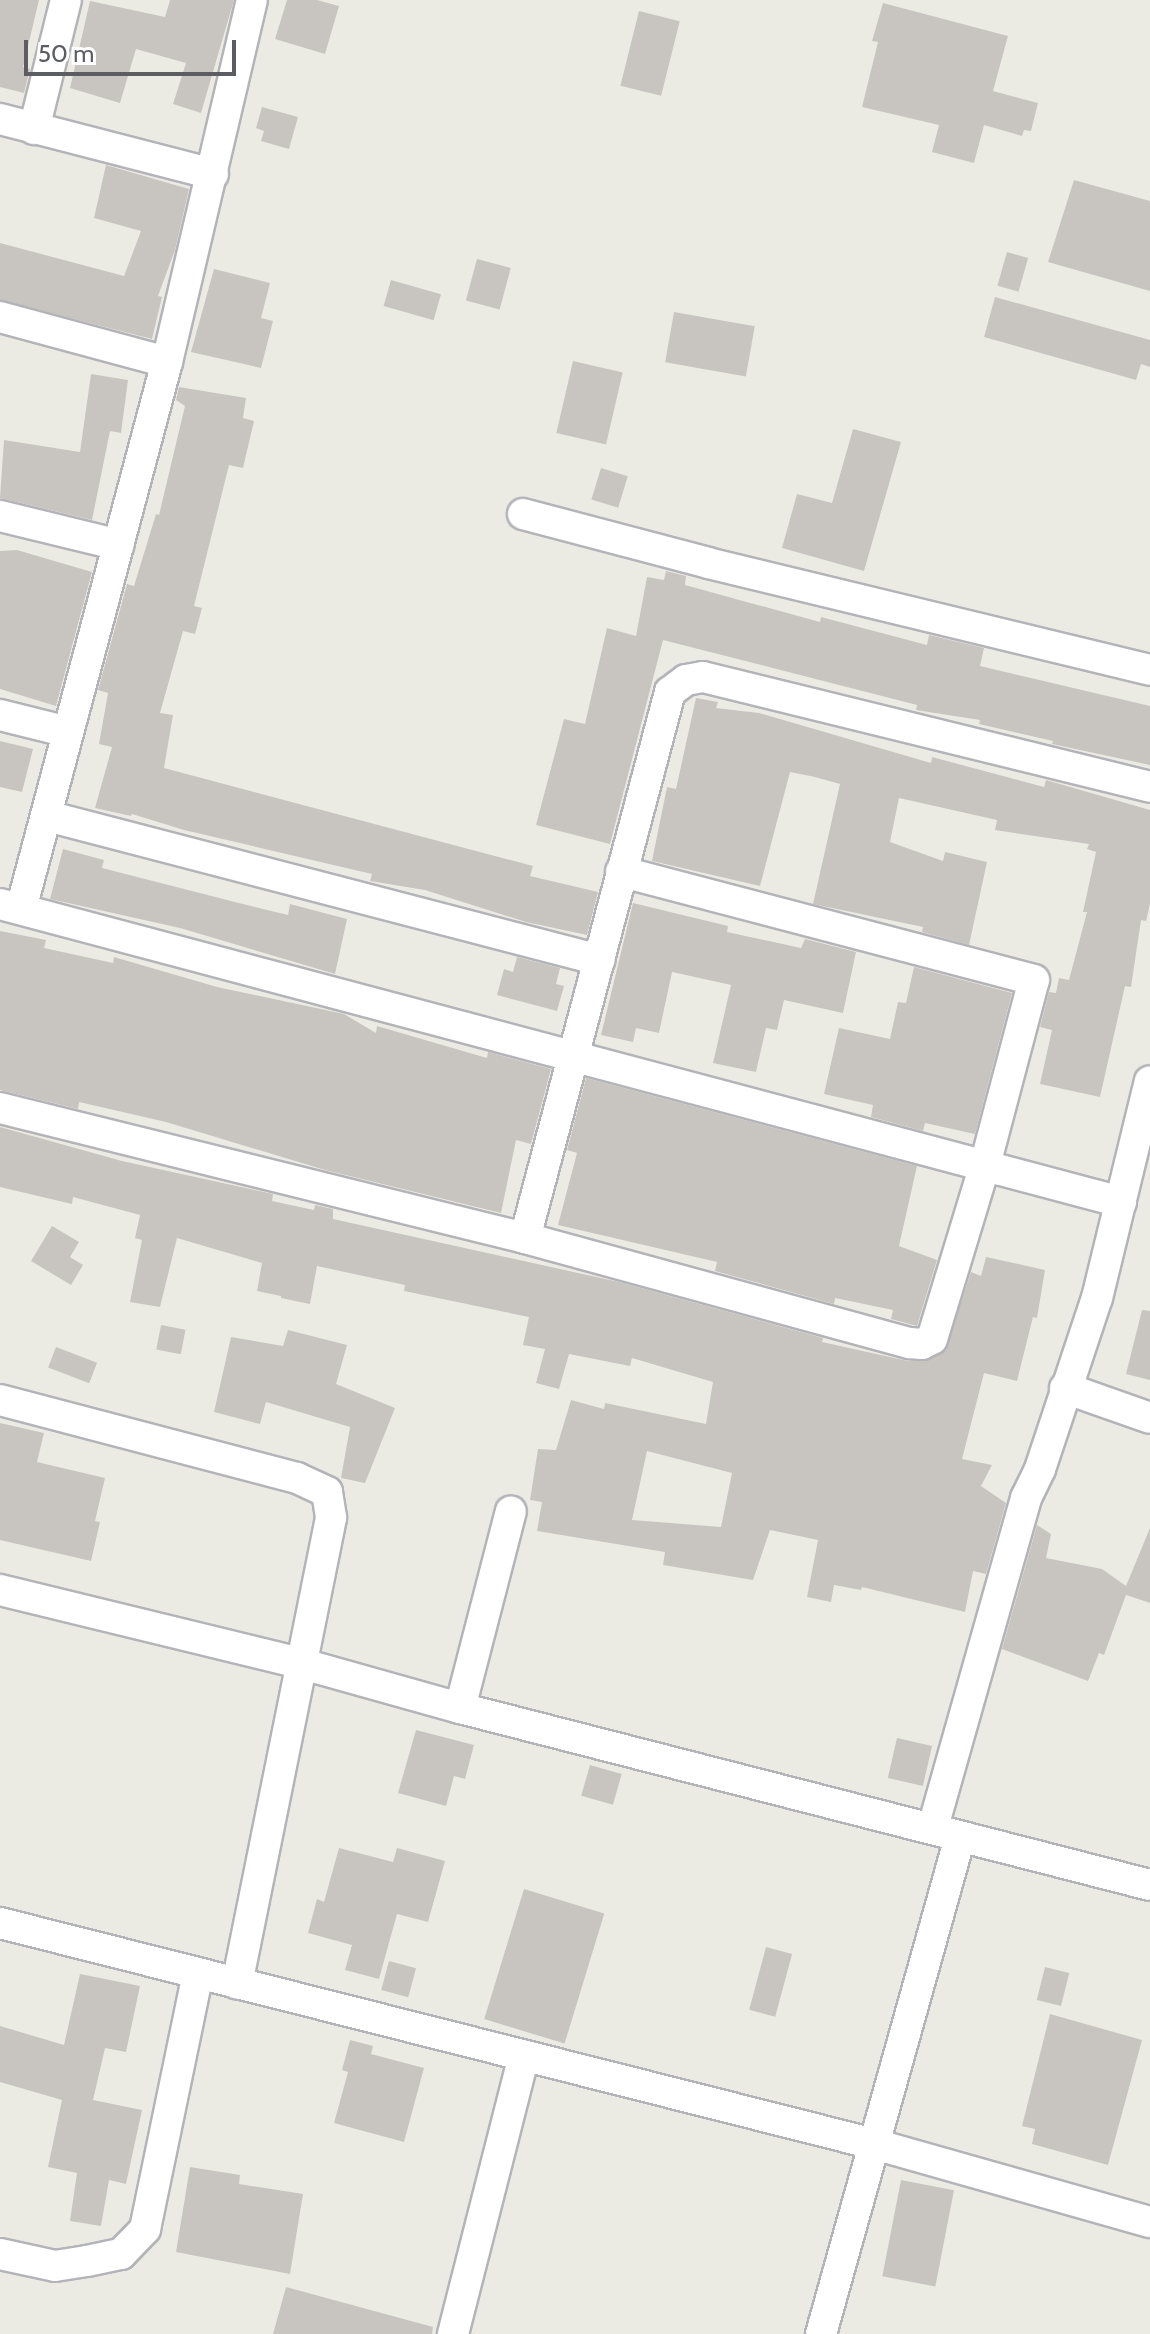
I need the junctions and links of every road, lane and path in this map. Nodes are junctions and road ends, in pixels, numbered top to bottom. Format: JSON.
{"nodes":[{"id":1,"x":66,"y":0,"type":"edge"},
{"id":2,"x":252,"y":0,"type":"edge"},
{"id":3,"x":0,"y":119,"type":"edge"},
{"id":4,"x":34,"y":129,"type":"junction"},
{"id":5,"x":213,"y":174,"type":"junction"},
{"id":6,"x":0,"y":317,"type":"edge"},
{"id":7,"x":167,"y":362,"type":"junction"},
{"id":8,"x":523,"y":514,"type":"dead end"},
{"id":9,"x":0,"y":516,"type":"edge"},
{"id":10,"x":119,"y":545,"type":"junction"},
{"id":11,"x":1150,"y":670,"type":"edge"},
{"id":12,"x":0,"y":715,"type":"edge"},
{"id":13,"x":68,"y":732,"type":"junction"},
{"id":14,"x":1150,"y":787,"type":"edge"},
{"id":15,"x":47,"y":816,"type":"junction"},
{"id":16,"x":621,"y":872,"type":"junction"},
{"id":17,"x":10,"y":907,"type":"edge"},
{"id":18,"x":600,"y":960,"type":"junction"},
{"id":19,"x":576,"y":1055,"type":"junction"},
{"id":20,"x":1150,"y":1081,"type":"edge"},
{"id":21,"x":0,"y":1108,"type":"edge"},
{"id":22,"x":985,"y":1165,"type":"junction"},
{"id":23,"x":1121,"y":1202,"type":"junction"},
{"id":24,"x":525,"y":1238,"type":"junction"},
{"id":25,"x":1065,"y":1388,"type":"junction"},
{"id":26,"x":0,"y":1400,"type":"edge"},
{"id":27,"x":1150,"y":1418,"type":"edge"},
{"id":28,"x":511,"y":1511,"type":"dead end"},
{"id":29,"x":0,"y":1590,"type":"edge"},
{"id":30,"x":303,"y":1664,"type":"junction"},
{"id":31,"x":460,"y":1708,"type":"junction"},
{"id":32,"x":947,"y":1832,"type":"junction"},
{"id":33,"x":1150,"y":1885,"type":"edge"},
{"id":34,"x":0,"y":1923,"type":"edge"},
{"id":35,"x":198,"y":1973,"type":"junction"},
{"id":36,"x":237,"y":1984,"type":"junction"},
{"id":37,"x":524,"y":2056,"type":"junction"},
{"id":38,"x":874,"y":2144,"type":"junction"},
{"id":39,"x":1150,"y":2222,"type":"edge"},
{"id":40,"x":0,"y":2254,"type":"edge"},
{"id":41,"x":453,"y":2334,"type":"edge"},
{"id":42,"x":821,"y":2334,"type":"edge"}],
"edges":[{"from":1,"to":4,"type":"street"},
{"from":2,"to":5,"type":"street"},
{"from":3,"to":4,"type":"street"},
{"from":4,"to":5,"type":"street"},
{"from":5,"to":7,"type":"street"},
{"from":6,"to":7,"type":"street"},
{"from":7,"to":10,"type":"street"},
{"from":8,"to":11,"type":"street"},
{"from":9,"to":10,"type":"street"},
{"from":10,"to":13,"type":"street"},
{"from":12,"to":13,"type":"street"},
{"from":13,"to":15,"type":"street"},
{"from":14,"to":16,"type":"street"},
{"from":15,"to":17,"type":"street"},
{"from":15,"to":18,"type":"street"},
{"from":16,"to":18,"type":"street"},
{"from":16,"to":22,"type":"street"},
{"from":17,"to":19,"type":"street"},
{"from":18,"to":19,"type":"street"},
{"from":19,"to":22,"type":"street"},
{"from":19,"to":24,"type":"street"},
{"from":20,"to":23,"type":"street"},
{"from":21,"to":24,"type":"street"},
{"from":22,"to":23,"type":"street"},
{"from":22,"to":24,"type":"street"},
{"from":23,"to":25,"type":"street"},
{"from":25,"to":27,"type":"street"},
{"from":25,"to":32,"type":"street"},
{"from":26,"to":30,"type":"street"},
{"from":28,"to":31,"type":"street"},
{"from":29,"to":30,"type":"street"},
{"from":30,"to":31,"type":"street"},
{"from":30,"to":36,"type":"street"},
{"from":31,"to":32,"type":"street"},
{"from":32,"to":33,"type":"street"},
{"from":32,"to":38,"type":"street"},
{"from":34,"to":35,"type":"street"},
{"from":35,"to":36,"type":"street"},
{"from":35,"to":40,"type":"street"},
{"from":36,"to":37,"type":"street"},
{"from":37,"to":38,"type":"street"},
{"from":37,"to":41,"type":"street"},
{"from":38,"to":39,"type":"street"},
{"from":38,"to":42,"type":"street"}]}
